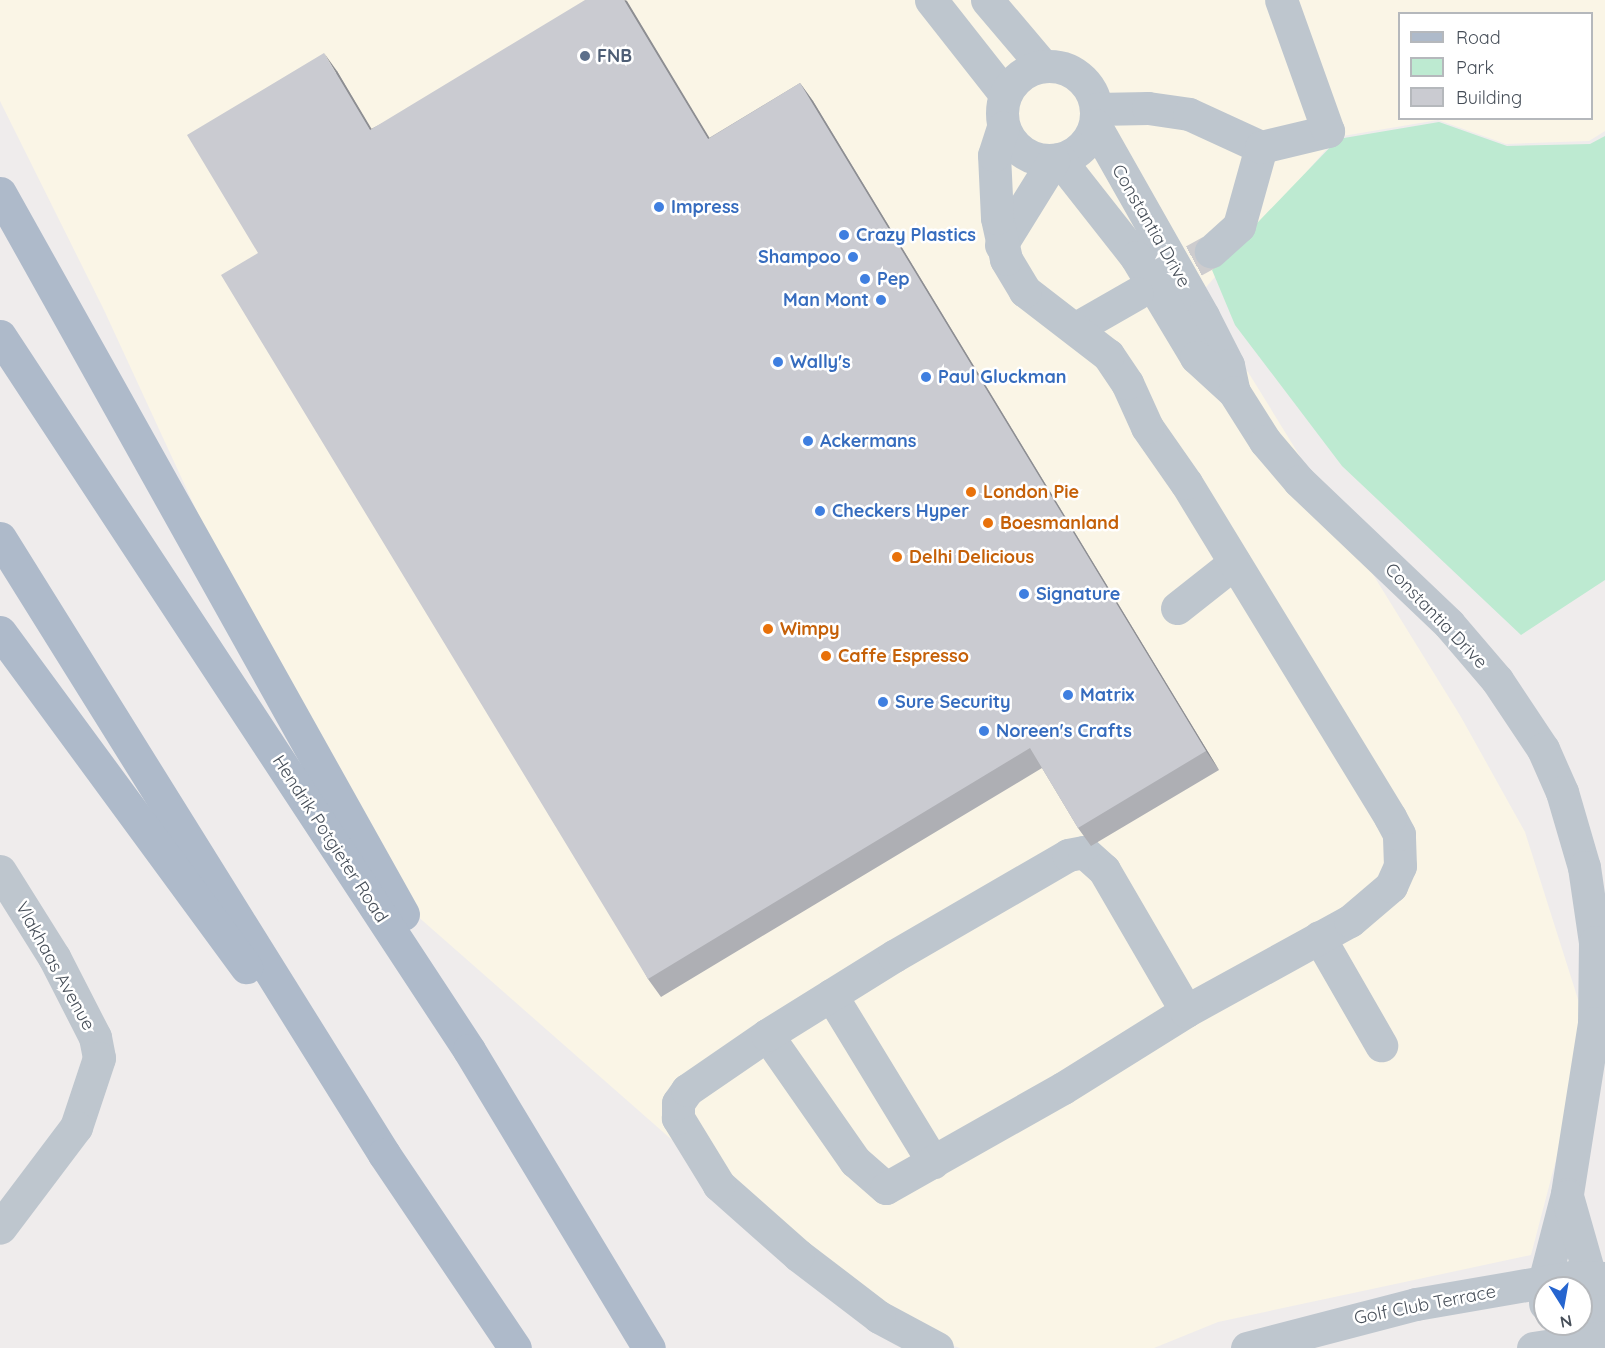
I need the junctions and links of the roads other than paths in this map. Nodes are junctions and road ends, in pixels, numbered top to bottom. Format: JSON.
{"nodes":[{"id":1,"x":931,"y":0,"type":"edge"},
{"id":2,"x":987,"y":0,"type":"edge"},
{"id":3,"x":1281,"y":0,"type":"edge"},
{"id":4,"x":1043,"y":66,"type":"junction"},
{"id":5,"x":1005,"y":94,"type":"junction"},
{"id":6,"x":1096,"y":117,"type":"junction"},
{"id":7,"x":1003,"y":127,"type":"junction"},
{"id":8,"x":1261,"y":147,"type":"junction"},
{"id":9,"x":1056,"y":160,"type":"junction"},
{"id":10,"x":0,"y":193,"type":"edge"},
{"id":11,"x":1001,"y":245,"type":"junction"},
{"id":12,"x":1211,"y":251,"type":"tunnel mouth"},
{"id":13,"x":1137,"y":293,"type":"tunnel mouth"},
{"id":14,"x":1076,"y":328,"type":"junction"},
{"id":15,"x":0,"y":336,"type":"edge"},
{"id":16,"x":1234,"y":392,"type":"junction"},
{"id":17,"x":0,"y":538,"type":"edge"},
{"id":18,"x":1234,"y":563,"type":"junction"},
{"id":19,"x":1177,"y":608,"type":"dead end"},
{"id":20,"x":0,"y":632,"type":"edge"},
{"id":21,"x":0,"y":871,"type":"edge"},
{"id":22,"x":1318,"y":937,"type":"junction"},
{"id":23,"x":831,"y":995,"type":"junction"},
{"id":24,"x":1186,"y":1011,"type":"junction"},
{"id":25,"x":766,"y":1035,"type":"junction"},
{"id":26,"x":1381,"y":1045,"type":"dead end"},
{"id":27,"x":469,"y":1050,"type":"junction"},
{"id":28,"x":384,"y":1154,"type":"junction"},
{"id":29,"x":933,"y":1162,"type":"junction"},
{"id":30,"x":1567,"y":1194,"type":"junction"},
{"id":31,"x":0,"y":1228,"type":"edge"},
{"id":32,"x":1548,"y":1276,"type":"edge"},
{"id":33,"x":1597,"y":1277,"type":"edge"},
{"id":34,"x":1533,"y":1294,"type":"edge"},
{"id":35,"x":1544,"y":1341,"type":"edge"},
{"id":36,"x":1594,"y":1341,"type":"edge"},
{"id":37,"x":515,"y":1348,"type":"edge"},
{"id":38,"x":649,"y":1348,"type":"edge"},
{"id":39,"x":937,"y":1348,"type":"edge"},
{"id":40,"x":1247,"y":1348,"type":"edge"}],
"edges":[{"from":1,"to":5,"type":"street"},
{"from":2,"to":4,"type":"street"},
{"from":3,"to":8,"type":"street"},
{"from":4,"to":5,"type":"street"},
{"from":4,"to":6,"type":"street"},
{"from":5,"to":7,"type":"street"},
{"from":6,"to":8,"type":"street"},
{"from":6,"to":9,"type":"street"},
{"from":6,"to":16,"type":"street","name":"Constantia Drive"},
{"from":7,"to":9,"type":"street"},
{"from":7,"to":11,"type":"street"},
{"from":8,"to":12,"type":"street"},
{"from":9,"to":11,"type":"street"},
{"from":9,"to":16,"type":"street","name":"Constantia Drive"},
{"from":10,"to":27,"type":"main road"},
{"from":11,"to":14,"type":"street"},
{"from":13,"to":14,"type":"street"},
{"from":14,"to":18,"type":"street"},
{"from":15,"to":27,"type":"main road","name":"Hendrik Potgieter Road"},
{"from":16,"to":30,"type":"street","name":"Constantia Drive"},
{"from":17,"to":28,"type":"main road"},
{"from":18,"to":19,"type":"street"},
{"from":18,"to":22,"type":"street"},
{"from":20,"to":28,"type":"main road"},
{"from":21,"to":31,"type":"street","name":"Vlakhaas Avenue"},
{"from":22,"to":24,"type":"street"},
{"from":22,"to":26,"type":"street"},
{"from":23,"to":24,"type":"street"},
{"from":23,"to":25,"type":"street"},
{"from":23,"to":29,"type":"street"},
{"from":24,"to":29,"type":"street"},
{"from":25,"to":29,"type":"street"},
{"from":25,"to":39,"type":"street"},
{"from":27,"to":38,"type":"main road","name":"Hendrik Potgieter Road"},
{"from":28,"to":37,"type":"main road"},
{"from":30,"to":32,"type":"street","name":"Constantia Drive"},
{"from":30,"to":33,"type":"street","name":"Constantia Drive"},
{"from":33,"to":36,"type":"street","name":"Constantia Drive"},
{"from":34,"to":40,"type":"street","name":"Golf Club Terrace"},
{"from":35,"to":36,"type":"street"}]}
